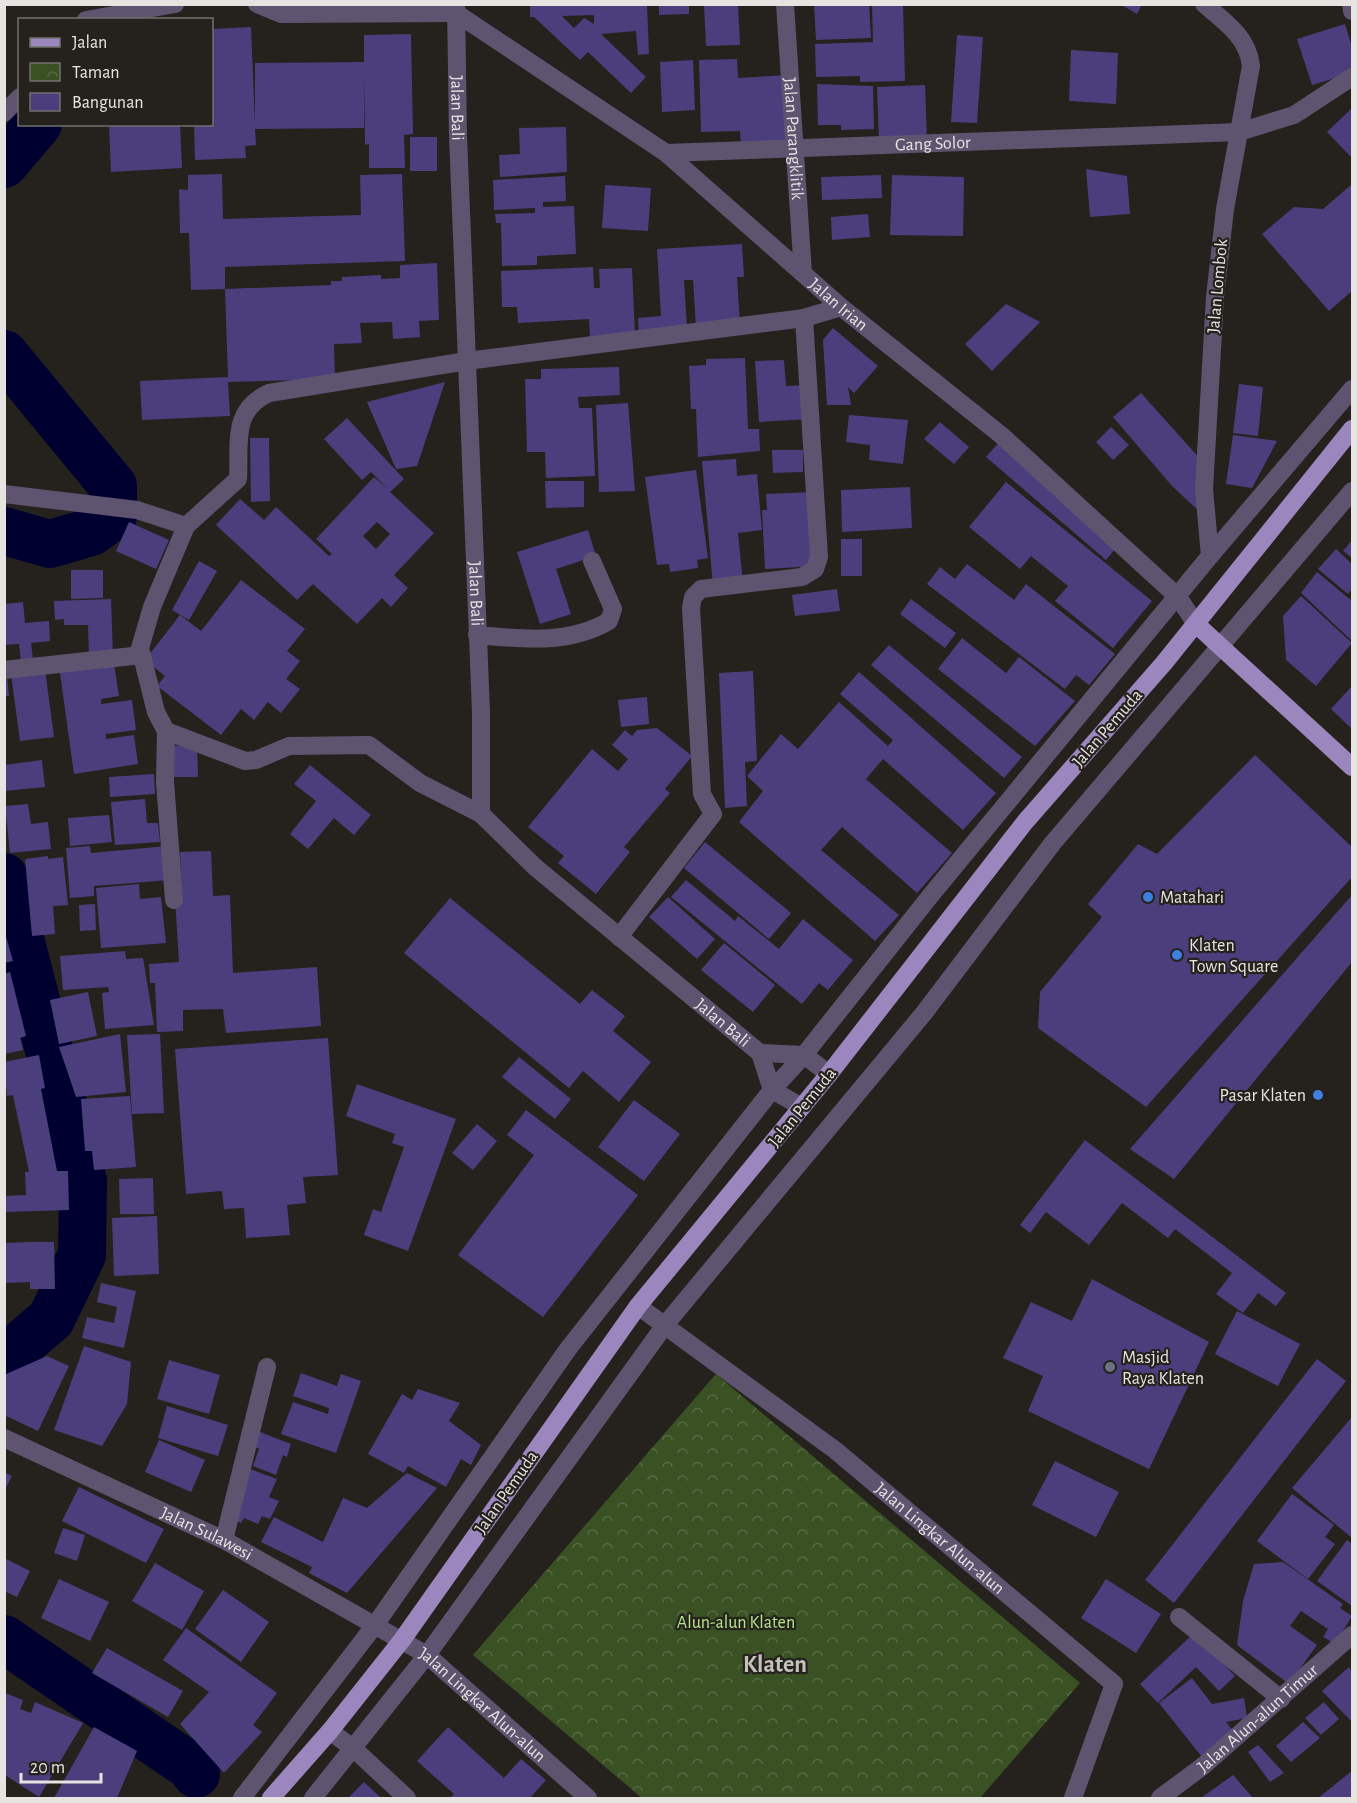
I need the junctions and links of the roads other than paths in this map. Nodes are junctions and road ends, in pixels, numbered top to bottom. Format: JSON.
{"nodes":[{"id":1,"x":175,"y":4,"type":"edge"},
{"id":2,"x":257,"y":4,"type":"edge"},
{"id":3,"x":785,"y":4,"type":"edge"},
{"id":4,"x":1204,"y":4,"type":"edge"},
{"id":5,"x":1351,"y":4,"type":"edge"},
{"id":6,"x":456,"y":9,"type":"edge"},
{"id":7,"x":1353,"y":11,"type":"edge"},
{"id":8,"x":94,"y":18,"type":"edge"},
{"id":9,"x":1353,"y":77,"type":"edge"},
{"id":10,"x":18,"y":99,"type":"edge"},
{"id":11,"x":4,"y":113,"type":"edge"},
{"id":12,"x":1234,"y":132,"type":"junction"},
{"id":13,"x":794,"y":149,"type":"junction"},
{"id":14,"x":666,"y":153,"type":"junction"},
{"id":15,"x":803,"y":273,"type":"junction"},
{"id":16,"x":841,"y":307,"type":"junction"},
{"id":17,"x":804,"y":318,"type":"junction"},
{"id":18,"x":466,"y":361,"type":"junction"},
{"id":19,"x":1353,"y":389,"type":"edge"},
{"id":20,"x":1353,"y":429,"type":"edge"},
{"id":21,"x":1353,"y":491,"type":"edge"},
{"id":22,"x":4,"y":494,"type":"edge"},
{"id":23,"x":186,"y":526,"type":"junction"},
{"id":24,"x":1210,"y":556,"type":"junction"},
{"id":25,"x":592,"y":561,"type":"dead end"},
{"id":26,"x":1178,"y":597,"type":"junction"},
{"id":27,"x":1197,"y":624,"type":"junction"},
{"id":28,"x":477,"y":635,"type":"junction"},
{"id":29,"x":1220,"y":648,"type":"junction"},
{"id":30,"x":142,"y":655,"type":"junction"},
{"id":31,"x":4,"y":670,"type":"edge"},
{"id":32,"x":166,"y":731,"type":"junction"},
{"id":33,"x":1353,"y":767,"type":"edge"},
{"id":34,"x":481,"y":814,"type":"junction"},
{"id":35,"x":174,"y":900,"type":"dead end"},
{"id":36,"x":619,"y":937,"type":"junction"},
{"id":37,"x":760,"y":1053,"type":"junction"},
{"id":38,"x":804,"y":1055,"type":"junction"},
{"id":39,"x":829,"y":1074,"type":"junction"},
{"id":40,"x":772,"y":1090,"type":"junction"},
{"id":41,"x":802,"y":1107,"type":"junction"},
{"id":42,"x":638,"y":1306,"type":"junction"},
{"id":43,"x":665,"y":1325,"type":"junction"},
{"id":44,"x":267,"y":1367,"type":"dead end"},
{"id":45,"x":4,"y":1438,"type":"edge"},
{"id":46,"x":224,"y":1540,"type":"junction"},
{"id":47,"x":1179,"y":1617,"type":"dead end"},
{"id":48,"x":375,"y":1625,"type":"junction"},
{"id":49,"x":402,"y":1640,"type":"junction"},
{"id":50,"x":1349,"y":1647,"type":"edge"},
{"id":51,"x":427,"y":1655,"type":"junction"},
{"id":52,"x":1281,"y":1699,"type":"junction"},
{"id":53,"x":330,"y":1731,"type":"junction"},
{"id":54,"x":354,"y":1749,"type":"junction"},
{"id":55,"x":242,"y":1798,"type":"edge"},
{"id":56,"x":271,"y":1798,"type":"edge"},
{"id":57,"x":314,"y":1798,"type":"edge"},
{"id":58,"x":407,"y":1798,"type":"edge"},
{"id":59,"x":588,"y":1798,"type":"edge"},
{"id":60,"x":1073,"y":1798,"type":"edge"},
{"id":61,"x":1160,"y":1798,"type":"edge"}],
"edges":[{"from":1,"to":8,"type":"street"},
{"from":2,"to":6,"type":"street"},
{"from":3,"to":13,"type":"street","name":"Jalan Parangklitik"},
{"from":4,"to":12,"type":"street","name":"Jalan Lombok"},
{"from":5,"to":7,"type":"street"},
{"from":6,"to":14,"type":"street","name":"Jalan Irian"},
{"from":6,"to":18,"type":"street","name":"Jalan Bali"},
{"from":9,"to":12,"type":"street","name":"Gang Solor"},
{"from":10,"to":11,"type":"street"},
{"from":12,"to":13,"type":"street","name":"Gang Solor"},
{"from":12,"to":24,"type":"street","name":"Jalan Lombok"},
{"from":13,"to":14,"type":"street","name":"Gang Solor"},
{"from":13,"to":15,"type":"street","name":"Jalan Parangklitik"},
{"from":14,"to":15,"type":"street","name":"Jalan Irian"},
{"from":15,"to":16,"type":"street","name":"Jalan Irian"},
{"from":16,"to":17,"type":"street"},
{"from":16,"to":26,"type":"street","name":"Jalan Irian"},
{"from":17,"to":18,"type":"street"},
{"from":17,"to":36,"type":"street"},
{"from":18,"to":23,"type":"street"},
{"from":18,"to":28,"type":"street","name":"Jalan Bali"},
{"from":19,"to":24,"type":"street"},
{"from":20,"to":27,"type":"main road","name":"Jalan Pemuda"},
{"from":21,"to":29,"type":"street"},
{"from":22,"to":23,"type":"street"},
{"from":23,"to":30,"type":"street"},
{"from":24,"to":26,"type":"street"},
{"from":25,"to":28,"type":"street"},
{"from":26,"to":27,"type":"street","name":"Jalan Irian"},
{"from":26,"to":38,"type":"street"},
{"from":27,"to":29,"type":"main road"},
{"from":27,"to":39,"type":"main road","name":"Jalan Pemuda"},
{"from":28,"to":34,"type":"street","name":"Jalan Bali"},
{"from":29,"to":33,"type":"main road"},
{"from":29,"to":43,"type":"street"},
{"from":30,"to":31,"type":"street"},
{"from":30,"to":32,"type":"street"},
{"from":32,"to":34,"type":"street"},
{"from":32,"to":35,"type":"street"},
{"from":34,"to":36,"type":"street","name":"Jalan Bali"},
{"from":36,"to":37,"type":"street","name":"Jalan Bali"},
{"from":37,"to":38,"type":"street","name":"Jalan Bali"},
{"from":37,"to":40,"type":"street","name":"Jalan Bali"},
{"from":38,"to":39,"type":"street"},
{"from":38,"to":40,"type":"street"},
{"from":39,"to":41,"type":"main road","name":"Jalan Pemuda"},
{"from":40,"to":41,"type":"street"},
{"from":40,"to":48,"type":"street"},
{"from":41,"to":42,"type":"main road","name":"Jalan Pemuda"},
{"from":42,"to":43,"type":"street"},
{"from":42,"to":49,"type":"main road","name":"Jalan Pemuda"},
{"from":43,"to":51,"type":"street"},
{"from":43,"to":60,"type":"street","name":"Jalan Lingkar Alun-alun"},
{"from":44,"to":46,"type":"street"},
{"from":45,"to":46,"type":"street","name":"Jalan Sulawesi"},
{"from":46,"to":48,"type":"street","name":"Jalan Sulawesi"},
{"from":47,"to":52,"type":"street"},
{"from":48,"to":49,"type":"street","name":"Jalan Sulawesi"},
{"from":48,"to":55,"type":"street"},
{"from":49,"to":51,"type":"street","name":"Jalan Lingkar Alun-alun"},
{"from":49,"to":53,"type":"main road","name":"Jalan Pemuda"},
{"from":50,"to":52,"type":"street","name":"Jalan Alun-alun Timur"},
{"from":51,"to":54,"type":"street"},
{"from":51,"to":59,"type":"street","name":"Jalan Lingkar Alun-alun"},
{"from":52,"to":61,"type":"street","name":"Jalan Alun-alun Timur"},
{"from":53,"to":54,"type":"street"},
{"from":53,"to":56,"type":"main road","name":"Jalan Pemuda"},
{"from":54,"to":57,"type":"street"},
{"from":54,"to":58,"type":"street"}]}
